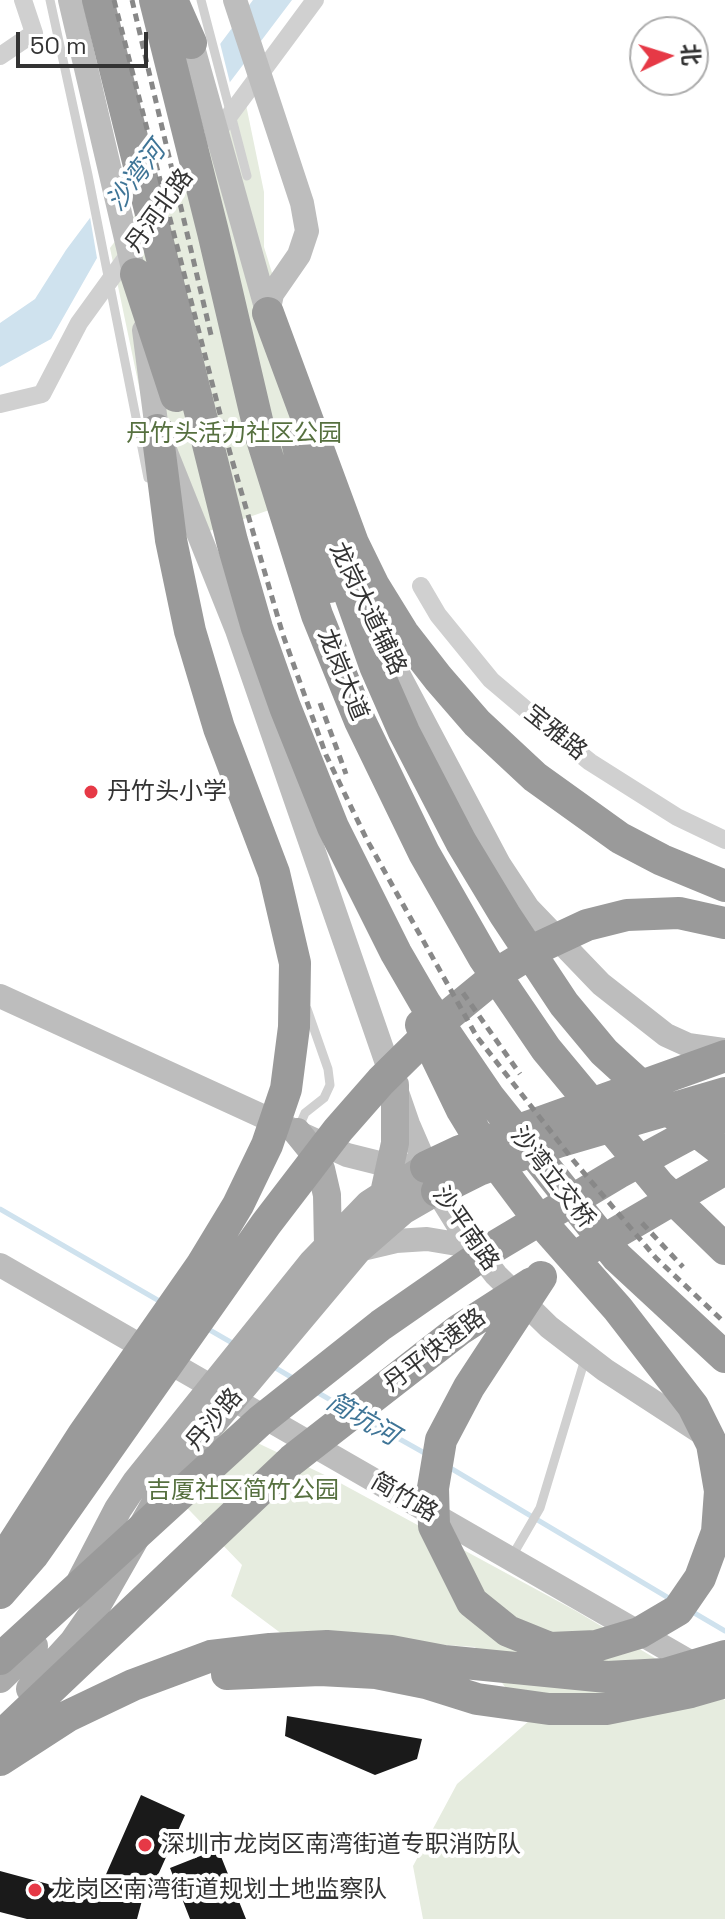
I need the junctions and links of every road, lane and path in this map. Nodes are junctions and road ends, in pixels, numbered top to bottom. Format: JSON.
{"nodes":[{"id":1,"x":23,"y":0,"type":"edge"},
{"id":2,"x":50,"y":0,"type":"edge"},
{"id":3,"x":70,"y":0,"type":"edge"},
{"id":4,"x":98,"y":0,"type":"edge"},
{"id":5,"x":155,"y":0,"type":"edge"},
{"id":6,"x":172,"y":0,"type":"edge"},
{"id":7,"x":181,"y":0,"type":"edge"},
{"id":8,"x":201,"y":0,"type":"edge"},
{"id":9,"x":235,"y":0,"type":"edge"},
{"id":10,"x":315,"y":0,"type":"edge"},
{"id":11,"x":55,"y":24,"type":"junction"},
{"id":12,"x":34,"y":33,"type":"junction"},
{"id":13,"x":191,"y":43,"type":"junction"},
{"id":14,"x":0,"y":56,"type":"edge"},
{"id":15,"x":247,"y":176,"type":"dead end"},
{"id":16,"x":245,"y":234,"type":"junction"},
{"id":17,"x":299,"y":255,"type":"junction"},
{"id":18,"x":136,"y":274,"type":"junction"},
{"id":19,"x":163,"y":310,"type":"junction"},
{"id":20,"x":268,"y":313,"type":"junction"},
{"id":21,"x":0,"y":404,"type":"edge"},
{"id":22,"x":148,"y":436,"type":"junction"},
{"id":23,"x":150,"y":486,"type":"dead end"},
{"id":24,"x":157,"y":516,"type":"dead end"},
{"id":25,"x":337,"y":559,"type":"junction"},
{"id":26,"x":421,"y":586,"type":"dead end"},
{"id":27,"x":360,"y":721,"type":"junction"},
{"id":28,"x":233,"y":797,"type":"dead end"},
{"id":29,"x":725,"y":840,"type":"edge"},
{"id":30,"x":725,"y":886,"type":"edge"},
{"id":31,"x":270,"y":907,"type":"dead end"},
{"id":32,"x":725,"y":923,"type":"edge"},
{"id":33,"x":0,"y":996,"type":"edge"},
{"id":34,"x":369,"y":1010,"type":"junction"},
{"id":35,"x":725,"y":1053,"type":"edge"},
{"id":36,"x":395,"y":1085,"type":"junction"},
{"id":37,"x":725,"y":1093,"type":"edge"},
{"id":38,"x":475,"y":1104,"type":"junction"},
{"id":39,"x":725,"y":1115,"type":"edge"},
{"id":40,"x":297,"y":1132,"type":"junction"},
{"id":41,"x":725,"y":1153,"type":"edge"},
{"id":42,"x":391,"y":1165,"type":"junction"},
{"id":43,"x":725,"y":1169,"type":"edge"},
{"id":44,"x":450,"y":1177,"type":"junction"},
{"id":45,"x":384,"y":1193,"type":"junction"},
{"id":46,"x":463,"y":1233,"type":"junction"},
{"id":47,"x":725,"y":1249,"type":"edge"},
{"id":48,"x":358,"y":1250,"type":"junction"},
{"id":49,"x":481,"y":1256,"type":"junction"},
{"id":50,"x":0,"y":1265,"type":"edge"},
{"id":51,"x":322,"y":1265,"type":"junction"},
{"id":52,"x":541,"y":1277,"type":"junction"},
{"id":53,"x":586,"y":1356,"type":"junction"},
{"id":54,"x":725,"y":1357,"type":"edge"},
{"id":55,"x":725,"y":1448,"type":"edge"},
{"id":56,"x":165,"y":1462,"type":"junction"},
{"id":57,"x":514,"y":1553,"type":"junction"},
{"id":58,"x":0,"y":1564,"type":"edge"},
{"id":59,"x":0,"y":1593,"type":"edge"},
{"id":60,"x":725,"y":1656,"type":"edge"},
{"id":61,"x":0,"y":1659,"type":"edge"},
{"id":62,"x":0,"y":1679,"type":"edge"},
{"id":63,"x":725,"y":1682,"type":"edge"},
{"id":64,"x":133,"y":1685,"type":"junction"},
{"id":65,"x":0,"y":1717,"type":"edge"},
{"id":66,"x":0,"y":1737,"type":"edge"},
{"id":67,"x":0,"y":1760,"type":"edge"}],
"edges":[{"from":1,"to":12,"type":"street"},
{"from":2,"to":11,"type":"lane"},
{"from":3,"to":18,"type":"main road"},
{"from":4,"to":19,"type":"highway"},
{"from":5,"to":27,"type":"highway","name":"龙岗大道"},
{"from":6,"to":13,"type":"highway"},
{"from":7,"to":13,"type":"main road","name":"龙岗大道辅路"},
{"from":8,"to":15,"type":"lane"},
{"from":9,"to":17,"type":"main road"},
{"from":10,"to":21,"type":"street","name":"丹河北路"},
{"from":11,"to":12,"type":"lane"},
{"from":11,"to":22,"type":"lane"},
{"from":12,"to":14,"type":"street"},
{"from":13,"to":16,"type":"main road","name":"龙岗大道辅路"},
{"from":16,"to":17,"type":"main road"},
{"from":16,"to":20,"type":"main road","name":"龙岗大道辅路"},
{"from":17,"to":20,"type":"main road"},
{"from":18,"to":19,"type":"highway"},
{"from":18,"to":22,"type":"main road"},
{"from":19,"to":38,"type":"highway"},
{"from":20,"to":25,"type":"main road","name":"龙岗大道辅路"},
{"from":20,"to":27,"type":"highway"},
{"from":20,"to":30,"type":"highway"},
{"from":22,"to":23,"type":"lane"},
{"from":22,"to":34,"type":"main road"},
{"from":22,"to":58,"type":"highway"},
{"from":24,"to":28,"type":"lane"},
{"from":25,"to":35,"type":"main road","name":"龙岗大道辅路"},
{"from":25,"to":41,"type":"highway"},
{"from":26,"to":29,"type":"street","name":"宝雅路"},
{"from":27,"to":47,"type":"highway","name":"龙岗大道"},
{"from":31,"to":40,"type":"lane"},
{"from":32,"to":59,"type":"highway"},
{"from":33,"to":40,"type":"main road","name":"沙平南路"},
{"from":34,"to":36,"type":"main road"},
{"from":34,"to":40,"type":"main road"},
{"from":35,"to":44,"type":"highway"},
{"from":36,"to":42,"type":"main road"},
{"from":36,"to":44,"type":"main road"},
{"from":37,"to":44,"type":"highway"},
{"from":38,"to":52,"type":"highway"},
{"from":38,"to":54,"type":"highway","name":"沙湾立交桥"},
{"from":39,"to":61,"type":"highway","name":"丹平快速路"},
{"from":40,"to":42,"type":"main road","name":"沙平南路"},
{"from":40,"to":51,"type":"main road"},
{"from":42,"to":44,"type":"main road","name":"沙平南路"},
{"from":42,"to":45,"type":"main road"},
{"from":43,"to":52,"type":"highway","name":"丹平快速路"},
{"from":44,"to":45,"type":"main road","name":"丹沙路"},
{"from":44,"to":46,"type":"main road","name":"沙平南路"},
{"from":44,"to":46,"type":"main road"},
{"from":44,"to":48,"type":"main road","name":"丹沙路"},
{"from":45,"to":51,"type":"main road","name":"丹沙路"},
{"from":46,"to":49,"type":"main road","name":"沙平南路"},
{"from":48,"to":49,"type":"main road"},
{"from":48,"to":51,"type":"main road","name":"丹沙路"},
{"from":49,"to":53,"type":"main road","name":"沙平南路"},
{"from":50,"to":57,"type":"main road","name":"简竹路"},
{"from":51,"to":56,"type":"main road","name":"丹沙路"},
{"from":52,"to":66,"type":"highway","name":"丹平快速路"},
{"from":53,"to":55,"type":"main road","name":"沙平南路"},
{"from":53,"to":57,"type":"lane"},
{"from":56,"to":62,"type":"main road","name":"丹沙路"},
{"from":56,"to":65,"type":"main road","name":"丹沙路"},
{"from":57,"to":63,"type":"main road","name":"简竹路"},
{"from":60,"to":64,"type":"highway"},
{"from":63,"to":64,"type":"highway"},
{"from":64,"to":67,"type":"highway"}]}
